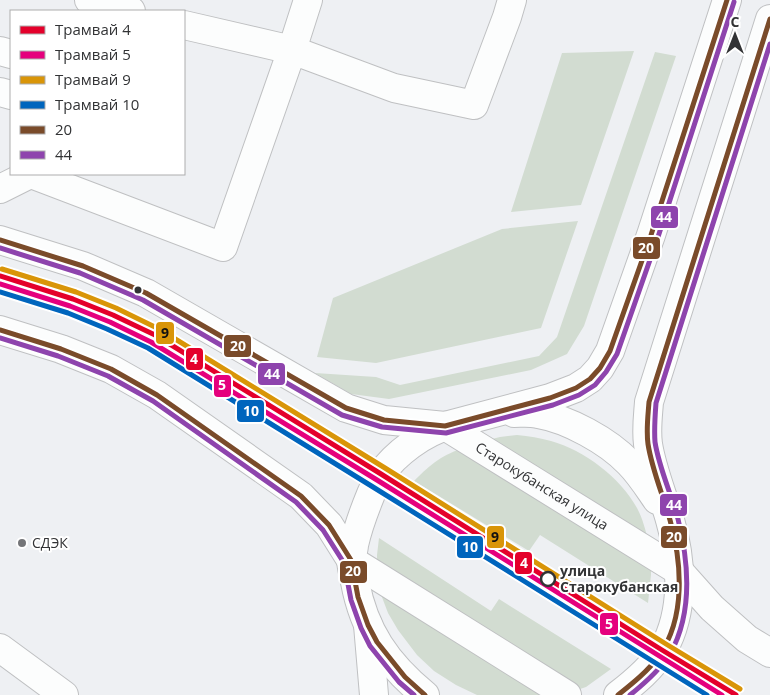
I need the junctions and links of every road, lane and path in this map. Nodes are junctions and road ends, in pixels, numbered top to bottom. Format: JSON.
{"nodes":[{"id":1,"x":89,"y":0,"type":"edge"},
{"id":2,"x":308,"y":0,"type":"edge"},
{"id":3,"x":512,"y":0,"type":"edge"},
{"id":4,"x":727,"y":0,"type":"edge"},
{"id":5,"x":127,"y":10,"type":"edge"},
{"id":6,"x":770,"y":19,"type":"edge"},
{"id":7,"x":186,"y":33,"type":"edge"},
{"id":8,"x":292,"y":50,"type":"junction"},
{"id":9,"x":28,"y":175,"type":"edge"},
{"id":10,"x":33,"y":175,"type":"edge"},
{"id":11,"x":0,"y":189,"type":"edge"},
{"id":12,"x":0,"y":240,"type":"edge"},
{"id":13,"x":0,"y":330,"type":"edge"},
{"id":14,"x":445,"y":426,"type":"junction"},
{"id":15,"x":670,"y":523,"type":"junction"},
{"id":16,"x":351,"y":560,"type":"junction"},
{"id":17,"x":679,"y":571,"type":"junction"},
{"id":18,"x":368,"y":625,"type":"junction"},
{"id":19,"x":0,"y":648,"type":"edge"},
{"id":20,"x":770,"y":653,"type":"edge"},
{"id":21,"x":64,"y":695,"type":"edge"},
{"id":22,"x":374,"y":695,"type":"edge"},
{"id":23,"x":426,"y":695,"type":"edge"},
{"id":24,"x":567,"y":695,"type":"edge"},
{"id":25,"x":618,"y":695,"type":"edge"}],
"edges":[{"from":1,"to":5,"type":"main road"},
{"from":2,"to":8,"type":"main road"},
{"from":3,"to":8,"type":"main road"},
{"from":4,"to":14,"type":"main road"},
{"from":6,"to":15,"type":"main road"},
{"from":7,"to":8,"type":"main road"},
{"from":8,"to":10,"type":"main road"},
{"from":9,"to":11,"type":"main road"},
{"from":12,"to":14,"type":"main road"},
{"from":13,"to":16,"type":"main road"},
{"from":14,"to":15,"type":"main road"},
{"from":14,"to":16,"type":"main road"},
{"from":14,"to":17,"type":"main road","name":"Старокубанская улица"},
{"from":15,"to":17,"type":"main road"},
{"from":16,"to":18,"type":"main road"},
{"from":16,"to":24,"type":"main road"},
{"from":17,"to":20,"type":"main road","name":"Старокубанская улица"},
{"from":17,"to":25,"type":"main road"},
{"from":18,"to":22,"type":"main road"},
{"from":18,"to":23,"type":"main road"},
{"from":19,"to":21,"type":"main road"}]}
